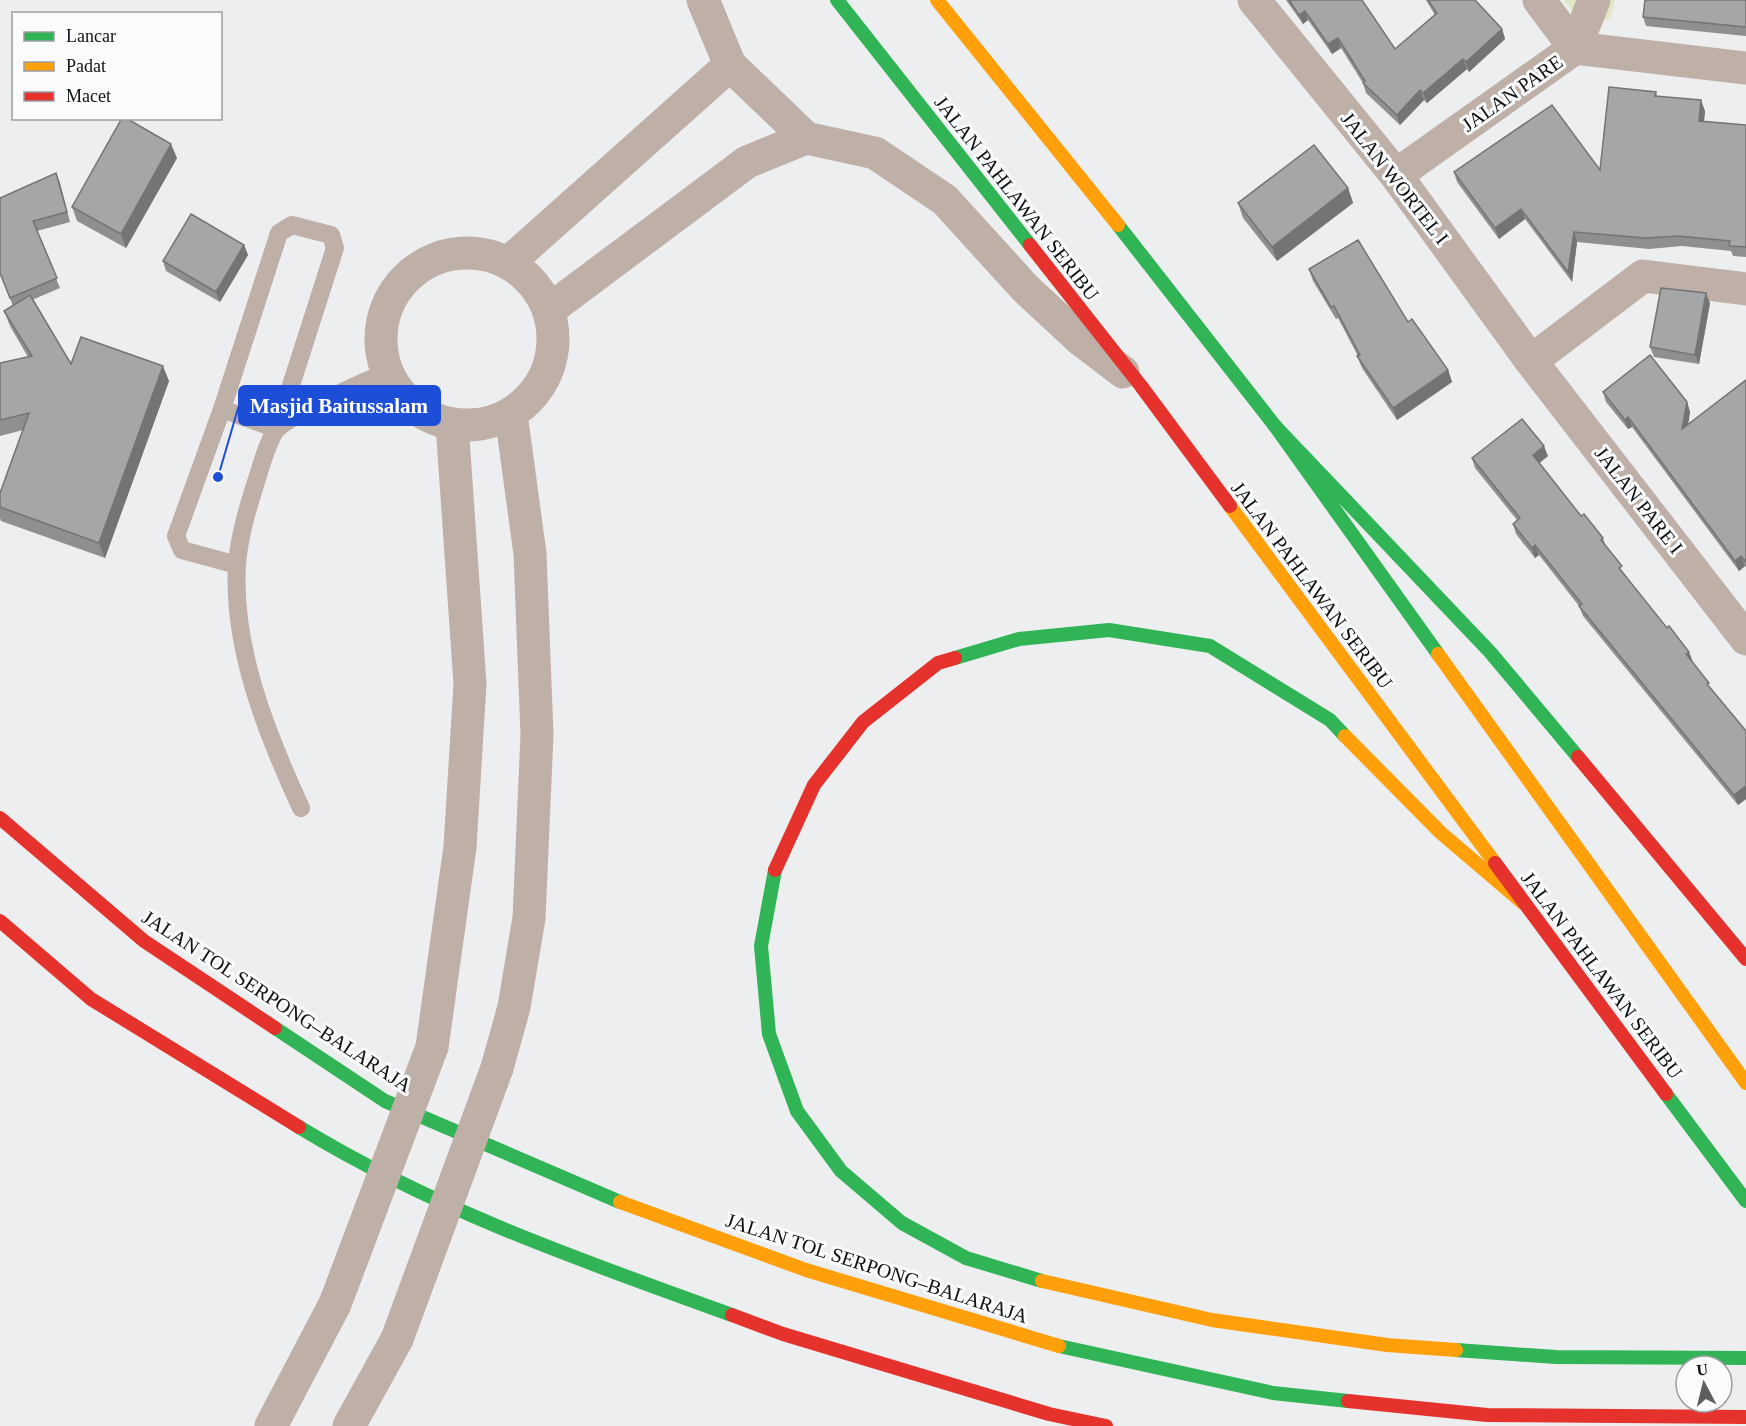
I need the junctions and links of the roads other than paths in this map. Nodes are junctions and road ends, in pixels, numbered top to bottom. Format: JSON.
{"nodes":[{"id":1,"x":703,"y":0,"type":"edge"},
{"id":2,"x":837,"y":0,"type":"edge"},
{"id":3,"x":937,"y":0,"type":"edge"},
{"id":4,"x":1254,"y":0,"type":"edge"},
{"id":5,"x":1539,"y":0,"type":"edge"},
{"id":6,"x":1594,"y":0,"type":"edge"},
{"id":7,"x":1575,"y":48,"type":"junction"},
{"id":8,"x":730,"y":65,"type":"junction"},
{"id":9,"x":1746,"y":68,"type":"edge"},
{"id":10,"x":806,"y":138,"type":"junction"},
{"id":11,"x":1396,"y":175,"type":"junction"},
{"id":12,"x":508,"y":263,"type":"junction"},
{"id":13,"x":1746,"y":289,"type":"edge"},
{"id":14,"x":549,"y":310,"type":"junction"},
{"id":15,"x":1531,"y":361,"type":"junction"},
{"id":16,"x":385,"y":374,"type":"junction"},
{"id":17,"x":1141,"y":386,"type":"junction"},
{"id":18,"x":222,"y":409,"type":"junction"},
{"id":19,"x":511,"y":414,"type":"junction"},
{"id":20,"x":452,"y":424,"type":"junction"},
{"id":21,"x":1275,"y":426,"type":"junction"},
{"id":22,"x":277,"y":429,"type":"junction"},
{"id":23,"x":237,"y":565,"type":"junction"},
{"id":24,"x":1746,"y":639,"type":"edge"},
{"id":25,"x":301,"y":808,"type":"dead end"},
{"id":26,"x":0,"y":818,"type":"edge"},
{"id":27,"x":1523,"y":903,"type":"junction"},
{"id":28,"x":0,"y":921,"type":"edge"},
{"id":29,"x":1746,"y":959,"type":"edge"},
{"id":30,"x":1746,"y":1083,"type":"edge"},
{"id":31,"x":1746,"y":1201,"type":"edge"},
{"id":32,"x":1746,"y":1358,"type":"edge"},
{"id":33,"x":1746,"y":1417,"type":"edge"},
{"id":34,"x":271,"y":1426,"type":"edge"},
{"id":35,"x":349,"y":1426,"type":"edge"},
{"id":36,"x":1106,"y":1426,"type":"edge"}],
"edges":[{"from":1,"to":8,"type":"street"},
{"from":2,"to":17,"type":"main road","name":"JALAN PAHLAWAN SERIBU"},
{"from":3,"to":21,"type":"main road"},
{"from":4,"to":11,"type":"street","name":"JALAN WORTEL I"},
{"from":5,"to":7,"type":"street"},
{"from":6,"to":7,"type":"street"},
{"from":7,"to":9,"type":"street","name":"JALAN PARE"},
{"from":7,"to":11,"type":"street","name":"JALAN PARE"},
{"from":8,"to":10,"type":"street"},
{"from":8,"to":12,"type":"street"},
{"from":10,"to":14,"type":"street"},
{"from":10,"to":17,"type":"street"},
{"from":11,"to":15,"type":"street","name":"JALAN WORTEL I"},
{"from":12,"to":14,"type":"street"},
{"from":12,"to":16,"type":"street"},
{"from":13,"to":15,"type":"street"},
{"from":14,"to":19,"type":"street"},
{"from":15,"to":24,"type":"street","name":"JALAN PARE I"},
{"from":16,"to":20,"type":"street"},
{"from":16,"to":22,"type":"lane"},
{"from":17,"to":27,"type":"main road","name":"JALAN PAHLAWAN SERIBU"},
{"from":18,"to":22,"type":"lane"},
{"from":18,"to":22,"type":"lane"},
{"from":18,"to":23,"type":"lane"},
{"from":19,"to":20,"type":"street"},
{"from":19,"to":35,"type":"street","bridge":true},
{"from":20,"to":34,"type":"street","bridge":true},
{"from":21,"to":29,"type":"main road"},
{"from":21,"to":30,"type":"main road"},
{"from":22,"to":23,"type":"lane"},
{"from":23,"to":25,"type":"lane"},
{"from":26,"to":33,"type":"main road","name":"JALAN TOL SERPONG–BALARAJA"},
{"from":27,"to":31,"type":"main road","name":"JALAN PAHLAWAN SERIBU"},
{"from":27,"to":32,"type":"main road"},
{"from":28,"to":36,"type":"main road"}]}
